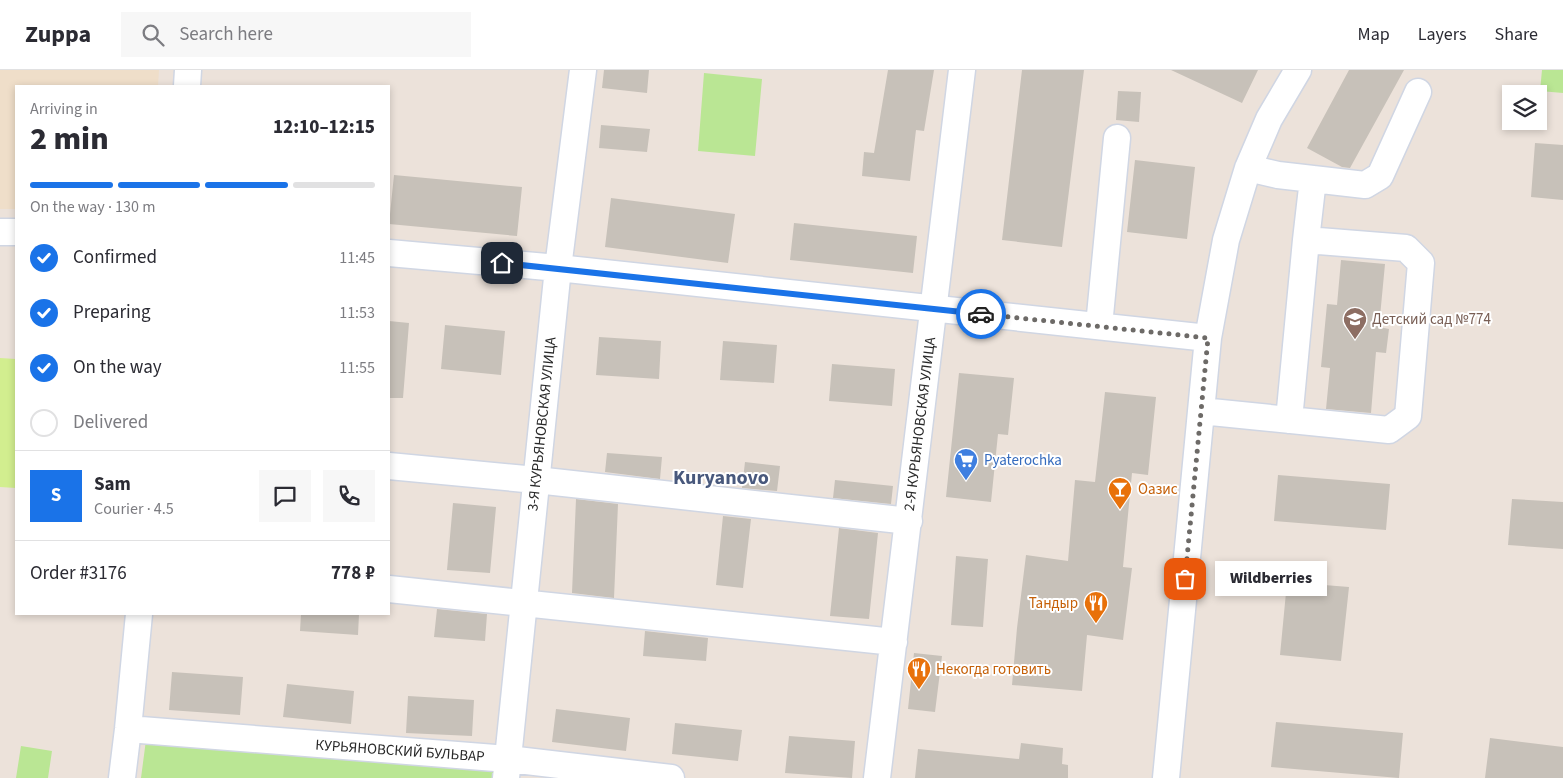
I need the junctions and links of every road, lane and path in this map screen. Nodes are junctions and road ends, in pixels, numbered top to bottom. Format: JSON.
{"nodes":[{"id":1,"x":188,"y":70,"type":"edge"},
{"id":2,"x":583,"y":70,"type":"edge"},
{"id":3,"x":962,"y":70,"type":"edge"},
{"id":4,"x":1298,"y":70,"type":"edge"},
{"id":5,"x":187,"y":85,"type":"edge"},
{"id":6,"x":1418,"y":92,"type":"dead end"},
{"id":7,"x":1117,"y":138,"type":"dead end"},
{"id":8,"x":1248,"y":168,"type":"junction"},
{"id":9,"x":1313,"y":179,"type":"junction"},
{"id":10,"x":0,"y":232,"type":"edge"},
{"id":11,"x":15,"y":232,"type":"edge"},
{"id":12,"x":1306,"y":240,"type":"junction"},
{"id":13,"x":390,"y":253,"type":"edge"},
{"id":14,"x":558,"y":268,"type":"junction"},
{"id":15,"x":934,"y":308,"type":"junction"},
{"id":16,"x":1099,"y":326,"type":"junction"},
{"id":17,"x":1208,"y":338,"type":"junction"},
{"id":18,"x":1201,"y":411,"type":"junction"},
{"id":19,"x":1289,"y":420,"type":"junction"},
{"id":20,"x":390,"y":466,"type":"edge"},
{"id":21,"x":536,"y":480,"type":"junction"},
{"id":22,"x":908,"y":521,"type":"junction"},
{"id":23,"x":390,"y":589,"type":"edge"},
{"id":24,"x":523,"y":603,"type":"junction"},
{"id":25,"x":139,"y":615,"type":"edge"},
{"id":26,"x":894,"y":642,"type":"junction"},
{"id":27,"x":128,"y":730,"type":"junction"},
{"id":28,"x":507,"y":768,"type":"edge"},
{"id":29,"x":122,"y":778,"type":"edge"},
{"id":30,"x":671,"y":778,"type":"edge"},
{"id":31,"x":877,"y":778,"type":"edge"},
{"id":32,"x":1166,"y":778,"type":"edge"}],
"edges":[{"from":1,"to":5,"type":"street"},
{"from":2,"to":14,"type":"street","name":"3-Я КУРЬЯНОВСКАЯ УЛИЦА"},
{"from":3,"to":15,"type":"street","name":"2-Я КУРЬЯНОВСКАЯ УЛИЦА"},
{"from":4,"to":8,"type":"street"},
{"from":6,"to":9,"type":"street"},
{"from":7,"to":16,"type":"street"},
{"from":8,"to":9,"type":"street"},
{"from":8,"to":17,"type":"street"},
{"from":9,"to":12,"type":"street"},
{"from":10,"to":11,"type":"street"},
{"from":12,"to":19,"type":"street"},
{"from":12,"to":19,"type":"street"},
{"from":13,"to":14,"type":"street"},
{"from":14,"to":15,"type":"street"},
{"from":14,"to":21,"type":"street","name":"3-Я КУРЬЯНОВСКАЯ УЛИЦА"},
{"from":15,"to":16,"type":"street"},
{"from":15,"to":22,"type":"street","name":"2-Я КУРЬЯНОВСКАЯ УЛИЦА"},
{"from":16,"to":17,"type":"street"},
{"from":17,"to":18,"type":"street"},
{"from":18,"to":19,"type":"street"},
{"from":18,"to":32,"type":"street"},
{"from":20,"to":21,"type":"street"},
{"from":21,"to":22,"type":"street"},
{"from":21,"to":24,"type":"street","name":"3-Я КУРЬЯНОВСКАЯ УЛИЦА"},
{"from":22,"to":26,"type":"street","name":"2-Я КУРЬЯНОВСКАЯ УЛИЦА"},
{"from":23,"to":24,"type":"street"},
{"from":24,"to":26,"type":"street"},
{"from":24,"to":28,"type":"street","name":"3-Я КУРЬЯНОВСКАЯ УЛИЦА"},
{"from":25,"to":27,"type":"street"},
{"from":26,"to":31,"type":"street","name":"2-Я КУРЬЯНОВСКАЯ УЛИЦА"},
{"from":27,"to":28,"type":"street","name":"КУРЬЯНОВСКИЙ БУЛЬВАР"},
{"from":27,"to":29,"type":"street"},
{"from":28,"to":30,"type":"street","name":"КУРЬЯНОВСКИЙ БУЛЬВАР"}]}
